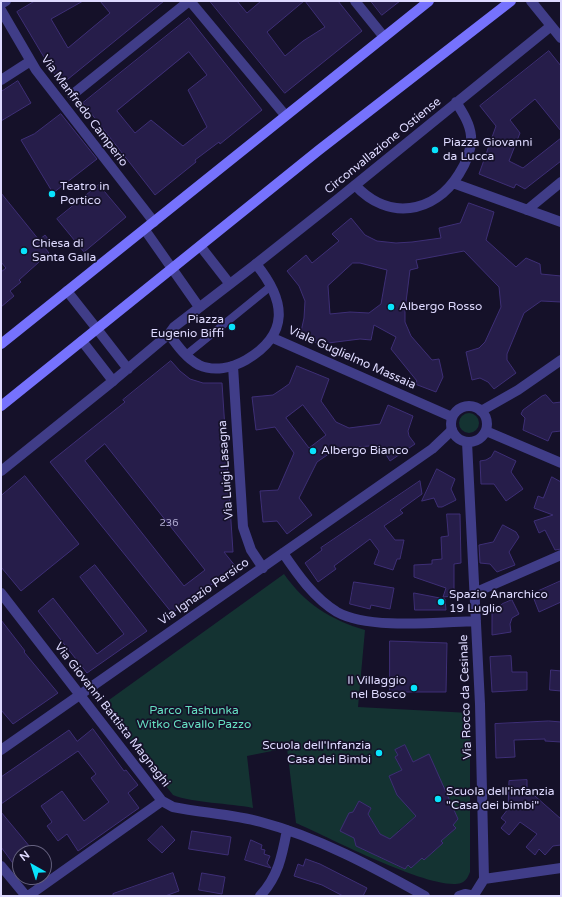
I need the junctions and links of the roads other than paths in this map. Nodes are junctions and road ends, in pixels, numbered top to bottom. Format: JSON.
{"nodes":[{"id":1,"x":6,"y":1,"type":"edge"},
{"id":2,"x":190,"y":1,"type":"edge"},
{"id":3,"x":355,"y":1,"type":"edge"},
{"id":4,"x":429,"y":1,"type":"edge"},
{"id":5,"x":511,"y":1,"type":"edge"},
{"id":6,"x":531,"y":1,"type":"edge"},
{"id":7,"x":1,"y":4,"type":"edge"},
{"id":8,"x":1,"y":10,"type":"edge"},
{"id":9,"x":551,"y":26,"type":"junction"},
{"id":10,"x":384,"y":37,"type":"junction"},
{"id":11,"x":561,"y":38,"type":"edge"},
{"id":12,"x":29,"y":62,"type":"junction"},
{"id":13,"x":1,"y":80,"type":"edge"},
{"id":14,"x":72,"y":95,"type":"dead end"},
{"id":15,"x":456,"y":102,"type":"junction"},
{"id":16,"x":285,"y":115,"type":"junction"},
{"id":17,"x":561,"y":182,"type":"edge"},
{"id":18,"x":454,"y":183,"type":"junction"},
{"id":19,"x":355,"y":186,"type":"junction"},
{"id":20,"x":527,"y":210,"type":"junction"},
{"id":21,"x":154,"y":222,"type":"junction"},
{"id":22,"x":561,"y":222,"type":"edge"},
{"id":23,"x":144,"y":230,"type":"junction"},
{"id":24,"x":201,"y":247,"type":"junction"},
{"id":25,"x":256,"y":264,"type":"junction"},
{"id":26,"x":172,"y":269,"type":"junction"},
{"id":27,"x":229,"y":283,"type":"junction"},
{"id":28,"x":271,"y":286,"type":"junction"},
{"id":29,"x":67,"y":291,"type":"junction"},
{"id":30,"x":199,"y":307,"type":"junction"},
{"id":31,"x":97,"y":329,"type":"junction"},
{"id":32,"x":169,"y":334,"type":"junction"},
{"id":33,"x":273,"y":338,"type":"junction"},
{"id":34,"x":82,"y":341,"type":"junction"},
{"id":35,"x":1,"y":344,"type":"edge"},
{"id":36,"x":186,"y":355,"type":"junction"},
{"id":37,"x":561,"y":360,"type":"edge"},
{"id":38,"x":233,"y":366,"type":"junction"},
{"id":39,"x":128,"y":368,"type":"junction"},
{"id":40,"x":113,"y":381,"type":"junction"},
{"id":41,"x":1,"y":406,"type":"edge"},
{"id":42,"x":482,"y":410,"type":"junction"},
{"id":43,"x":452,"y":417,"type":"junction"},
{"id":44,"x":452,"y":430,"type":"junction"},
{"id":45,"x":486,"y":431,"type":"junction"},
{"id":46,"x":467,"y":442,"type":"junction"},
{"id":47,"x":561,"y":463,"type":"edge"},
{"id":48,"x":1,"y":471,"type":"edge"},
{"id":49,"x":283,"y":553,"type":"junction"},
{"id":50,"x":561,"y":555,"type":"edge"},
{"id":51,"x":263,"y":568,"type":"junction"},
{"id":52,"x":1,"y":593,"type":"edge"},
{"id":53,"x":474,"y":593,"type":"junction"},
{"id":54,"x":476,"y":621,"type":"junction"},
{"id":55,"x":80,"y":695,"type":"junction"},
{"id":56,"x":1,"y":750,"type":"edge"},
{"id":57,"x":162,"y":801,"type":"junction"},
{"id":58,"x":287,"y":830,"type":"junction"},
{"id":59,"x":1,"y":866,"type":"edge"},
{"id":60,"x":561,"y":868,"type":"edge"},
{"id":61,"x":484,"y":879,"type":"junction"},
{"id":62,"x":27,"y":896,"type":"edge"},
{"id":63,"x":260,"y":896,"type":"edge"},
{"id":64,"x":424,"y":896,"type":"edge"},
{"id":65,"x":459,"y":896,"type":"edge"},
{"id":66,"x":474,"y":896,"type":"edge"}],
"edges":[{"from":1,"to":7,"type":"street"},
{"from":2,"to":14,"type":"street"},
{"from":2,"to":16,"type":"street"},
{"from":3,"to":10,"type":"street"},
{"from":4,"to":10,"type":"main road"},
{"from":5,"to":24,"type":"main road"},
{"from":6,"to":9,"type":"street"},
{"from":8,"to":12,"type":"street","name":"Via Manfredo Camperio"},
{"from":9,"to":11,"type":"street"},
{"from":9,"to":15,"type":"street","name":"Circonvallazione Ostiense"},
{"from":10,"to":16,"type":"main road"},
{"from":12,"to":13,"type":"street"},
{"from":12,"to":21,"type":"street","name":"Via Manfredo Camperio"},
{"from":15,"to":18,"type":"street"},
{"from":15,"to":19,"type":"street","name":"Circonvallazione Ostiense"},
{"from":16,"to":21,"type":"main road"},
{"from":17,"to":20,"type":"street"},
{"from":18,"to":19,"type":"street"},
{"from":18,"to":20,"type":"street"},
{"from":19,"to":25,"type":"street","name":"Circonvallazione Ostiense"},
{"from":20,"to":22,"type":"street"},
{"from":21,"to":23,"type":"main road"},
{"from":23,"to":26,"type":"street"},
{"from":23,"to":29,"type":"main road"},
{"from":24,"to":26,"type":"main road"},
{"from":24,"to":27,"type":"street"},
{"from":25,"to":27,"type":"street","name":"Circonvallazione Ostiense"},
{"from":25,"to":28,"type":"street"},
{"from":26,"to":30,"type":"street"},
{"from":26,"to":31,"type":"main road"},
{"from":27,"to":30,"type":"street","name":"Circonvallazione Ostiense"},
{"from":28,"to":33,"type":"street"},
{"from":28,"to":36,"type":"street"},
{"from":29,"to":31,"type":"street"},
{"from":29,"to":35,"type":"main road"},
{"from":30,"to":32,"type":"street","name":"Circonvallazione Ostiense"},
{"from":31,"to":34,"type":"main road"},
{"from":31,"to":39,"type":"street"},
{"from":32,"to":36,"type":"street"},
{"from":32,"to":39,"type":"street","name":"Circonvallazione Ostiense"},
{"from":33,"to":38,"type":"street"},
{"from":33,"to":43,"type":"street","name":"Viale Guglielmo Massaia"},
{"from":34,"to":40,"type":"street"},
{"from":34,"to":41,"type":"main road"},
{"from":36,"to":38,"type":"street"},
{"from":37,"to":42,"type":"street"},
{"from":38,"to":51,"type":"street","name":"Via Luigi Lasagna"},
{"from":39,"to":40,"type":"street","name":"Circonvallazione Ostiense"},
{"from":40,"to":48,"type":"street","name":"Circonvallazione Ostiense"},
{"from":42,"to":43,"type":"street"},
{"from":42,"to":45,"type":"street"},
{"from":43,"to":44,"type":"street"},
{"from":44,"to":46,"type":"street"},
{"from":44,"to":49,"type":"street","name":"Via Ignazio Persico"},
{"from":45,"to":46,"type":"street"},
{"from":45,"to":47,"type":"street"},
{"from":46,"to":53,"type":"street","name":"Via Rocco da Cesinale"},
{"from":49,"to":51,"type":"street","name":"Via Ignazio Persico"},
{"from":49,"to":54,"type":"street"},
{"from":50,"to":53,"type":"street"},
{"from":51,"to":55,"type":"street","name":"Via Ignazio Persico"},
{"from":52,"to":55,"type":"street","name":"Via Giovanni Battista Magnaghi"},
{"from":53,"to":54,"type":"street","name":"Via Rocco da Cesinale"},
{"from":54,"to":61,"type":"street","name":"Via Rocco da Cesinale"},
{"from":55,"to":56,"type":"street","name":"Via Ignazio Persico"},
{"from":55,"to":57,"type":"street","name":"Via Giovanni Battista Magnaghi"},
{"from":57,"to":58,"type":"street","name":"Via Giovanni Battista Magnaghi"},
{"from":57,"to":62,"type":"street"},
{"from":58,"to":63,"type":"street"},
{"from":58,"to":64,"type":"street","name":"Via Giovanni Battista Magnaghi"},
{"from":59,"to":62,"type":"street"},
{"from":60,"to":61,"type":"street"},
{"from":61,"to":66,"type":"street"},
{"from":65,"to":66,"type":"street"}]}
